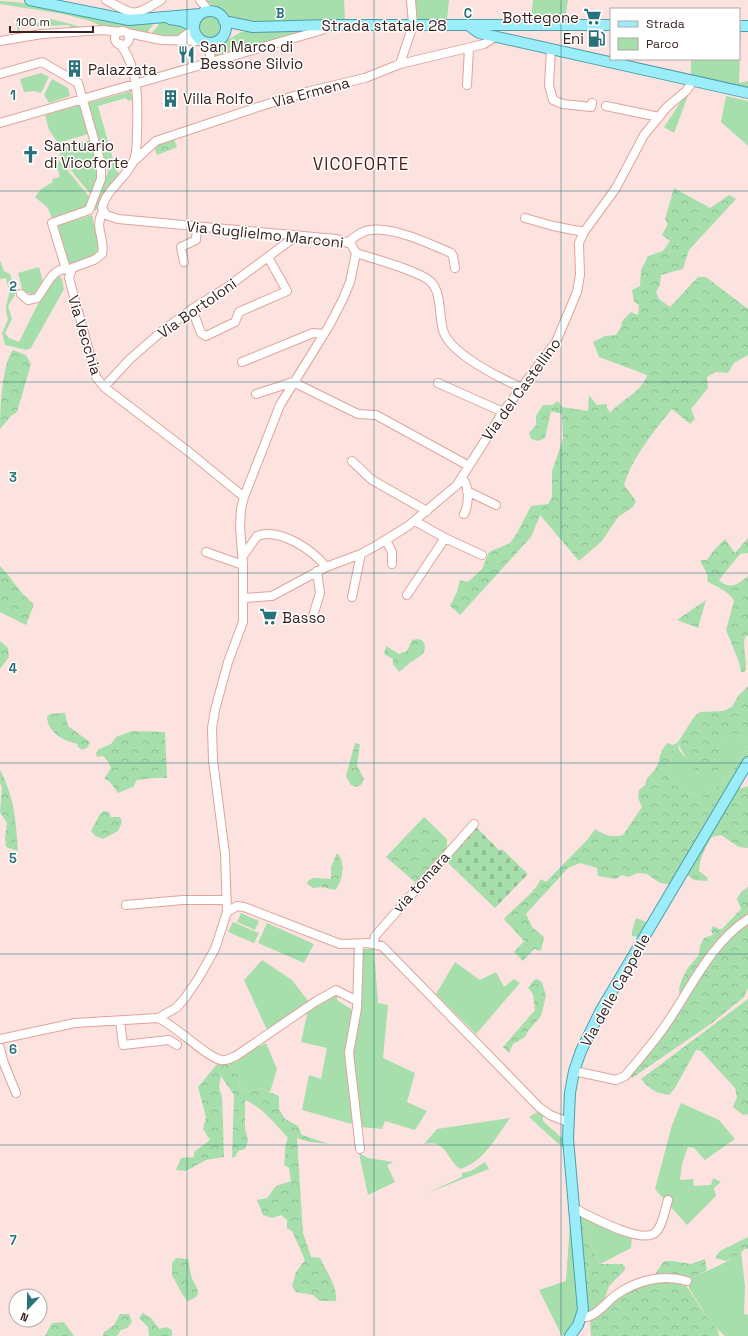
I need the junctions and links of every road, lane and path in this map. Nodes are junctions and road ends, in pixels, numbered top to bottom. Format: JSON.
{"nodes":[{"id":1,"x":30,"y":0,"type":"edge"},
{"id":2,"x":106,"y":0,"type":"edge"},
{"id":3,"x":160,"y":0,"type":"edge"},
{"id":4,"x":411,"y":0,"type":"edge"},
{"id":5,"x":203,"y":8,"type":"edge"},
{"id":6,"x":166,"y":18,"type":"junction"},
{"id":7,"x":224,"y":21,"type":"junction"},
{"id":8,"x":330,"y":25,"type":"junction"},
{"id":9,"x":413,"y":25,"type":"junction"},
{"id":10,"x":468,"y":25,"type":"junction"},
{"id":11,"x":610,"y":25,"type":"edge"},
{"id":12,"x":253,"y":27,"type":"junction"},
{"id":13,"x":194,"y":28,"type":"junction"},
{"id":14,"x":495,"y":37,"type":"junction"},
{"id":15,"x":220,"y":38,"type":"junction"},
{"id":16,"x":123,"y":39,"type":"junction"},
{"id":17,"x":0,"y":41,"type":"edge"},
{"id":18,"x":178,"y":41,"type":"junction"},
{"id":19,"x":204,"y":42,"type":"junction"},
{"id":20,"x":469,"y":48,"type":"junction"},
{"id":21,"x":550,"y":50,"type":"junction"},
{"id":22,"x":210,"y":54,"type":"junction"},
{"id":23,"x":210,"y":63,"type":"junction"},
{"id":24,"x":400,"y":64,"type":"junction"},
{"id":25,"x":0,"y":74,"type":"edge"},
{"id":26,"x":693,"y":81,"type":"junction"},
{"id":27,"x":135,"y":85,"type":"junction"},
{"id":28,"x":467,"y":85,"type":"dead end"},
{"id":29,"x":748,"y":93,"type":"edge"},
{"id":30,"x":83,"y":100,"type":"junction"},
{"id":31,"x":592,"y":103,"type":"dead end"},
{"id":32,"x":606,"y":106,"type":"dead end"},
{"id":33,"x":659,"y":117,"type":"junction"},
{"id":34,"x":0,"y":123,"type":"edge"},
{"id":35,"x":134,"y":161,"type":"junction"},
{"id":36,"x":89,"y":210,"type":"junction"},
{"id":37,"x":103,"y":212,"type":"junction"},
{"id":38,"x":525,"y":218,"type":"dead end"},
{"id":39,"x":197,"y":227,"type":"junction"},
{"id":40,"x":584,"y":232,"type":"junction"},
{"id":41,"x":296,"y":236,"type":"junction"},
{"id":42,"x":348,"y":242,"type":"junction"},
{"id":43,"x":356,"y":253,"type":"junction"},
{"id":44,"x":268,"y":257,"type":"junction"},
{"id":45,"x":184,"y":262,"type":"dead end"},
{"id":46,"x":455,"y":268,"type":"dead end"},
{"id":47,"x":68,"y":270,"type":"junction"},
{"id":48,"x":21,"y":294,"type":"dead end"},
{"id":49,"x":192,"y":309,"type":"junction"},
{"id":50,"x":324,"y":334,"type":"junction"},
{"id":51,"x":242,"y":362,"type":"dead end"},
{"id":52,"x":293,"y":382,"type":"junction"},
{"id":53,"x":438,"y":383,"type":"dead end"},
{"id":54,"x":104,"y":387,"type":"junction"},
{"id":55,"x":520,"y":387,"type":"junction"},
{"id":56,"x":256,"y":394,"type":"dead end"},
{"id":57,"x":502,"y":412,"type":"junction"},
{"id":58,"x":352,"y":461,"type":"dead end"},
{"id":59,"x":469,"y":466,"type":"junction"},
{"id":60,"x":462,"y":478,"type":"junction"},
{"id":61,"x":467,"y":491,"type":"junction"},
{"id":62,"x":244,"y":497,"type":"junction"},
{"id":63,"x":496,"y":504,"type":"dead end"},
{"id":64,"x":427,"y":511,"type":"junction"},
{"id":65,"x":464,"y":514,"type":"dead end"},
{"id":66,"x":415,"y":521,"type":"junction"},
{"id":67,"x":445,"y":538,"type":"junction"},
{"id":68,"x":386,"y":540,"type":"junction"},
{"id":69,"x":206,"y":552,"type":"dead end"},
{"id":70,"x":361,"y":554,"type":"junction"},
{"id":71,"x":482,"y":555,"type":"dead end"},
{"id":72,"x":243,"y":556,"type":"junction"},
{"id":73,"x":392,"y":564,"type":"dead end"},
{"id":74,"x":244,"y":565,"type":"junction"},
{"id":75,"x":326,"y":566,"type":"junction"},
{"id":76,"x":317,"y":572,"type":"junction"},
{"id":77,"x":407,"y":596,"type":"dead end"},
{"id":78,"x":352,"y":597,"type":"dead end"},
{"id":79,"x":244,"y":600,"type":"junction"},
{"id":80,"x":313,"y":616,"type":"dead end"},
{"id":81,"x":748,"y":762,"type":"edge"},
{"id":82,"x":474,"y":824,"type":"dead end"},
{"id":83,"x":226,"y":900,"type":"junction"},
{"id":84,"x":126,"y":905,"type":"dead end"},
{"id":85,"x":227,"y":912,"type":"junction"},
{"id":86,"x":748,"y":919,"type":"edge"},
{"id":87,"x":374,"y":943,"type":"junction"},
{"id":88,"x":360,"y":944,"type":"junction"},
{"id":89,"x":357,"y":1001,"type":"junction"},
{"id":90,"x":158,"y":1018,"type":"junction"},
{"id":91,"x":120,"y":1020,"type":"junction"},
{"id":92,"x":0,"y":1039,"type":"edge"},
{"id":93,"x":178,"y":1045,"type":"dead end"},
{"id":94,"x":0,"y":1048,"type":"edge"},
{"id":95,"x":574,"y":1071,"type":"junction"},
{"id":96,"x":16,"y":1093,"type":"dead end"},
{"id":97,"x":568,"y":1122,"type":"junction"},
{"id":98,"x":360,"y":1149,"type":"dead end"},
{"id":99,"x":668,"y":1200,"type":"dead end"},
{"id":100,"x":573,"y":1208,"type":"junction"},
{"id":101,"x":687,"y":1281,"type":"dead end"},
{"id":102,"x":581,"y":1317,"type":"junction"},
{"id":103,"x":570,"y":1336,"type":"edge"}],
"edges":[{"from":1,"to":6,"type":"main road"},
{"from":2,"to":3,"type":"street"},
{"from":4,"to":9,"type":"street"},
{"from":5,"to":6,"type":"main road"},
{"from":5,"to":7,"type":"main road"},
{"from":5,"to":13,"type":"main road"},
{"from":6,"to":13,"type":"main road"},
{"from":7,"to":12,"type":"main road"},
{"from":7,"to":15,"type":"main road"},
{"from":8,"to":9,"type":"main road","name":"Strada statale 28"},
{"from":8,"to":12,"type":"main road","name":"Strada statale 28"},
{"from":8,"to":23,"type":"street"},
{"from":9,"to":10,"type":"main road","name":"Strada statale 28"},
{"from":9,"to":24,"type":"street"},
{"from":10,"to":11,"type":"main road","name":"Strada statale 28"},
{"from":10,"to":14,"type":"main road"},
{"from":12,"to":15,"type":"main road"},
{"from":13,"to":18,"type":"street"},
{"from":13,"to":19,"type":"main road"},
{"from":14,"to":20,"type":"street","name":"Via Ermena"},
{"from":14,"to":21,"type":"main road"},
{"from":15,"to":19,"type":"main road"},
{"from":15,"to":22,"type":"street"},
{"from":16,"to":17,"type":"street"},
{"from":16,"to":18,"type":"street"},
{"from":16,"to":27,"type":"street"},
{"from":18,"to":19,"type":"street"},
{"from":19,"to":22,"type":"street"},
{"from":20,"to":24,"type":"street","name":"Via Ermena"},
{"from":20,"to":28,"type":"street"},
{"from":21,"to":26,"type":"main road"},
{"from":21,"to":31,"type":"street"},
{"from":22,"to":23,"type":"street"},
{"from":23,"to":27,"type":"street"},
{"from":24,"to":35,"type":"street","name":"Via Ermena"},
{"from":25,"to":30,"type":"street"},
{"from":26,"to":29,"type":"main road"},
{"from":26,"to":33,"type":"street","name":"Via del Castellino"},
{"from":27,"to":30,"type":"street"},
{"from":27,"to":35,"type":"street"},
{"from":30,"to":34,"type":"street"},
{"from":30,"to":36,"type":"street"},
{"from":32,"to":33,"type":"street"},
{"from":33,"to":40,"type":"street","name":"Via del Castellino"},
{"from":35,"to":37,"type":"street"},
{"from":36,"to":37,"type":"street","name":"Via Vecchia"},
{"from":36,"to":47,"type":"street","name":"Via Vecchia"},
{"from":37,"to":39,"type":"street","name":"Via Guglielmo Marconi"},
{"from":37,"to":47,"type":"street"},
{"from":38,"to":40,"type":"street"},
{"from":39,"to":41,"type":"street","name":"Via Guglielmo Marconi"},
{"from":39,"to":45,"type":"street"},
{"from":40,"to":55,"type":"street","name":"Via del Castellino"},
{"from":41,"to":42,"type":"street","name":"Via Guglielmo Marconi"},
{"from":41,"to":44,"type":"street","name":"Via Bortoloni"},
{"from":42,"to":43,"type":"street","name":"Via Guglielmo Marconi"},
{"from":42,"to":46,"type":"street"},
{"from":43,"to":50,"type":"street","name":"Via Guglielmo Marconi"},
{"from":43,"to":55,"type":"street"},
{"from":44,"to":49,"type":"street","name":"Via Bortoloni"},
{"from":44,"to":49,"type":"street"},
{"from":47,"to":48,"type":"street"},
{"from":47,"to":54,"type":"street","name":"Via Vecchia"},
{"from":49,"to":54,"type":"street","name":"Via Bortoloni"},
{"from":50,"to":51,"type":"street"},
{"from":50,"to":52,"type":"street","name":"Via Guglielmo Marconi"},
{"from":52,"to":56,"type":"street"},
{"from":52,"to":59,"type":"street"},
{"from":52,"to":62,"type":"street","name":"Via Guglielmo Marconi"},
{"from":53,"to":57,"type":"street"},
{"from":54,"to":62,"type":"street","name":"Via Vecchia"},
{"from":55,"to":57,"type":"street","name":"Via del Castellino"},
{"from":57,"to":59,"type":"street","name":"Via del Castellino"},
{"from":58,"to":64,"type":"street"},
{"from":59,"to":60,"type":"street","name":"Via del Castellino"},
{"from":60,"to":61,"type":"street"},
{"from":60,"to":64,"type":"street","name":"Via del Castellino"},
{"from":61,"to":63,"type":"street"},
{"from":61,"to":65,"type":"street"},
{"from":62,"to":72,"type":"street","name":"Via Guglielmo Marconi"},
{"from":64,"to":66,"type":"street","name":"Via del Castellino"},
{"from":66,"to":67,"type":"street"},
{"from":66,"to":68,"type":"street","name":"Via del Castellino"},
{"from":67,"to":71,"type":"street"},
{"from":67,"to":77,"type":"street"},
{"from":68,"to":70,"type":"street","name":"Via del Castellino"},
{"from":68,"to":73,"type":"street"},
{"from":69,"to":74,"type":"street"},
{"from":70,"to":75,"type":"street","name":"Via del Castellino"},
{"from":70,"to":78,"type":"street"},
{"from":72,"to":74,"type":"street","name":"Via Guglielmo Marconi"},
{"from":72,"to":75,"type":"street"},
{"from":74,"to":79,"type":"street","name":"Via Guglielmo Marconi"},
{"from":75,"to":76,"type":"street","name":"Via del Castellino"},
{"from":76,"to":79,"type":"street","name":"Via del Castellino"},
{"from":76,"to":80,"type":"street"},
{"from":79,"to":83,"type":"street","name":"Via Guglielmo Marconi"},
{"from":81,"to":95,"type":"main road","name":"Via delle Cappelle"},
{"from":82,"to":87,"type":"street","name":"via tomara"},
{"from":83,"to":84,"type":"street"},
{"from":83,"to":85,"type":"street","name":"Via Guglielmo Marconi"},
{"from":85,"to":88,"type":"street"},
{"from":85,"to":90,"type":"street"},
{"from":86,"to":95,"type":"street"},
{"from":87,"to":88,"type":"street"},
{"from":87,"to":97,"type":"street"},
{"from":88,"to":89,"type":"street"},
{"from":89,"to":90,"type":"street"},
{"from":89,"to":98,"type":"street"},
{"from":90,"to":91,"type":"street"},
{"from":91,"to":92,"type":"street"},
{"from":91,"to":93,"type":"street"},
{"from":94,"to":96,"type":"street"},
{"from":95,"to":97,"type":"main road","name":"Via delle Cappelle"},
{"from":97,"to":100,"type":"main road","name":"Via delle Cappelle"},
{"from":99,"to":100,"type":"street"},
{"from":100,"to":102,"type":"main road","name":"Via delle Cappelle"},
{"from":101,"to":102,"type":"street"},
{"from":102,"to":103,"type":"main road","name":"Via delle Cappelle"}]}
